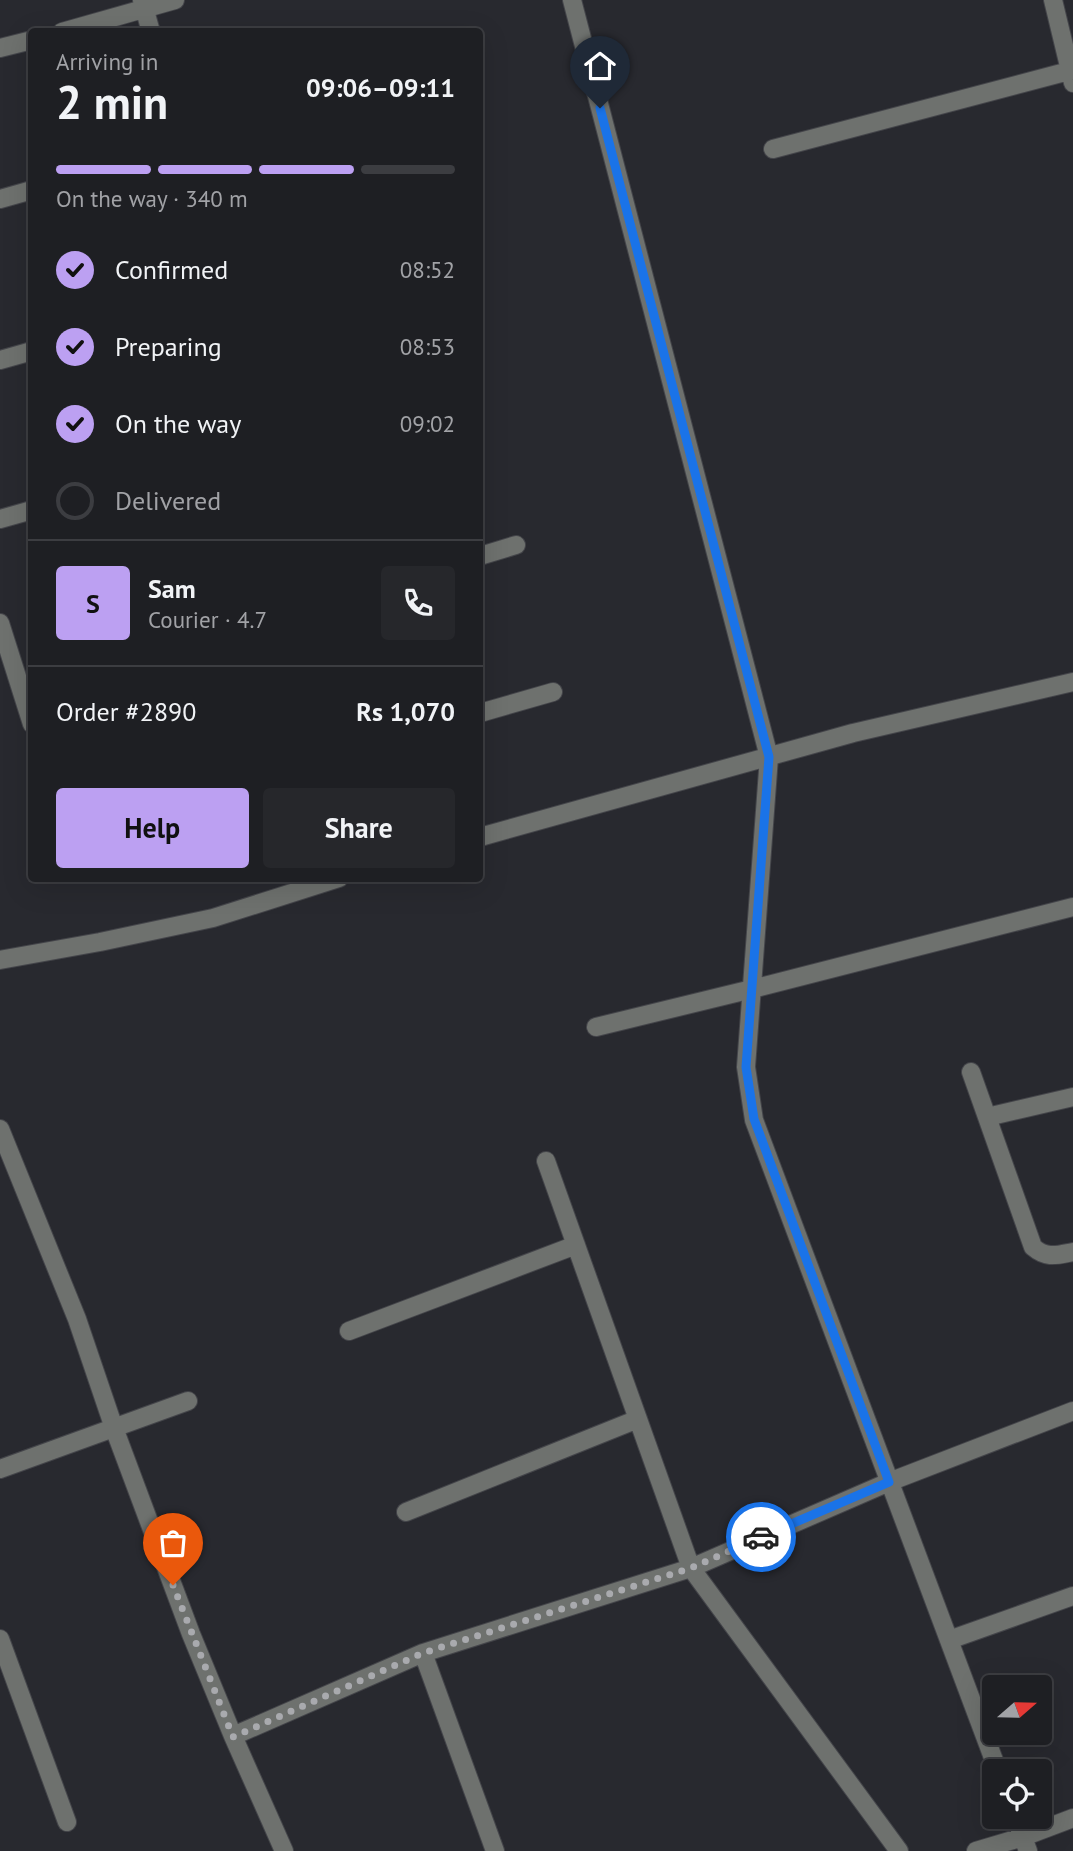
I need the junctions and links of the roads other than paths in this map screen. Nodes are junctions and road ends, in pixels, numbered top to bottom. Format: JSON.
{"nodes":[{"id":1,"x":175,"y":0,"type":"edge"},
{"id":2,"x":572,"y":0,"type":"edge"},
{"id":3,"x":1053,"y":0,"type":"edge"},
{"id":4,"x":144,"y":4,"type":"edge"},
{"id":5,"x":74,"y":28,"type":"edge"},
{"id":6,"x":150,"y":28,"type":"edge"},
{"id":7,"x":28,"y":41,"type":"edge"},
{"id":8,"x":0,"y":48,"type":"edge"},
{"id":9,"x":1072,"y":75,"type":"edge"},
{"id":10,"x":773,"y":149,"type":"dead end"},
{"id":11,"x":28,"y":191,"type":"edge"},
{"id":12,"x":0,"y":199,"type":"edge"},
{"id":13,"x":28,"y":352,"type":"edge"},
{"id":14,"x":0,"y":360,"type":"edge"},
{"id":15,"x":28,"y":511,"type":"edge"},
{"id":16,"x":0,"y":520,"type":"edge"},
{"id":17,"x":516,"y":545,"type":"dead end"},
{"id":18,"x":483,"y":555,"type":"edge"},
{"id":19,"x":0,"y":623,"type":"edge"},
{"id":20,"x":1073,"y":682,"type":"edge"},
{"id":21,"x":553,"y":692,"type":"dead end"},
{"id":22,"x":28,"y":697,"type":"edge"},
{"id":23,"x":483,"y":712,"type":"edge"},
{"id":24,"x":769,"y":757,"type":"junction"},
{"id":25,"x":483,"y":836,"type":"edge"},
{"id":26,"x":326,"y":882,"type":"edge"},
{"id":27,"x":1073,"y":907,"type":"edge"},
{"id":28,"x":0,"y":960,"type":"edge"},
{"id":29,"x":752,"y":989,"type":"junction"},
{"id":30,"x":596,"y":1027,"type":"dead end"},
{"id":31,"x":971,"y":1072,"type":"dead end"},
{"id":32,"x":1073,"y":1097,"type":"edge"},
{"id":33,"x":987,"y":1117,"type":"junction"},
{"id":34,"x":0,"y":1129,"type":"edge"},
{"id":35,"x":546,"y":1161,"type":"dead end"},
{"id":36,"x":576,"y":1245,"type":"junction"},
{"id":37,"x":1073,"y":1252,"type":"edge"},
{"id":38,"x":349,"y":1331,"type":"dead end"},
{"id":39,"x":188,"y":1401,"type":"dead end"},
{"id":40,"x":1073,"y":1411,"type":"edge"},
{"id":41,"x":638,"y":1419,"type":"junction"},
{"id":42,"x":114,"y":1427,"type":"junction"},
{"id":43,"x":0,"y":1469,"type":"edge"},
{"id":44,"x":889,"y":1482,"type":"junction"},
{"id":45,"x":406,"y":1512,"type":"dead end"},
{"id":46,"x":691,"y":1568,"type":"junction"},
{"id":47,"x":1073,"y":1595,"type":"edge"},
{"id":48,"x":0,"y":1639,"type":"edge"},
{"id":49,"x":949,"y":1640,"type":"junction"},
{"id":50,"x":423,"y":1653,"type":"junction"},
{"id":51,"x":233,"y":1737,"type":"junction"},
{"id":52,"x":994,"y":1759,"type":"edge"},
{"id":53,"x":1073,"y":1818,"type":"edge"},
{"id":54,"x":66,"y":1822,"type":"dead end"},
{"id":55,"x":1026,"y":1844,"type":"edge"},
{"id":56,"x":284,"y":1851,"type":"edge"},
{"id":57,"x":495,"y":1851,"type":"edge"},
{"id":58,"x":899,"y":1851,"type":"edge"},
{"id":59,"x":976,"y":1851,"type":"edge"}],
"edges":[{"from":1,"to":4,"type":"street"},
{"from":2,"to":24,"type":"street"},
{"from":3,"to":9,"type":"street"},
{"from":4,"to":5,"type":"street"},
{"from":4,"to":6,"type":"street"},
{"from":7,"to":8,"type":"street"},
{"from":9,"to":10,"type":"street"},
{"from":11,"to":12,"type":"street"},
{"from":13,"to":14,"type":"street"},
{"from":15,"to":16,"type":"street"},
{"from":17,"to":18,"type":"street"},
{"from":19,"to":22,"type":"street"},
{"from":20,"to":24,"type":"street"},
{"from":21,"to":23,"type":"street"},
{"from":24,"to":25,"type":"street"},
{"from":24,"to":29,"type":"street"},
{"from":26,"to":28,"type":"street"},
{"from":27,"to":29,"type":"street"},
{"from":29,"to":30,"type":"street"},
{"from":29,"to":44,"type":"street"},
{"from":31,"to":33,"type":"street"},
{"from":32,"to":33,"type":"street"},
{"from":33,"to":37,"type":"street"},
{"from":34,"to":42,"type":"street"},
{"from":35,"to":36,"type":"street"},
{"from":36,"to":38,"type":"street"},
{"from":36,"to":41,"type":"street"},
{"from":39,"to":42,"type":"street"},
{"from":40,"to":44,"type":"street"},
{"from":41,"to":45,"type":"street"},
{"from":41,"to":46,"type":"street"},
{"from":42,"to":43,"type":"street"},
{"from":42,"to":51,"type":"street"},
{"from":44,"to":46,"type":"street"},
{"from":44,"to":49,"type":"street"},
{"from":46,"to":50,"type":"street"},
{"from":46,"to":58,"type":"street"},
{"from":47,"to":49,"type":"street"},
{"from":48,"to":54,"type":"street"},
{"from":49,"to":52,"type":"street"},
{"from":50,"to":51,"type":"street"},
{"from":50,"to":57,"type":"street"},
{"from":51,"to":56,"type":"street"},
{"from":53,"to":55,"type":"street"},
{"from":55,"to":59,"type":"street"}]}
